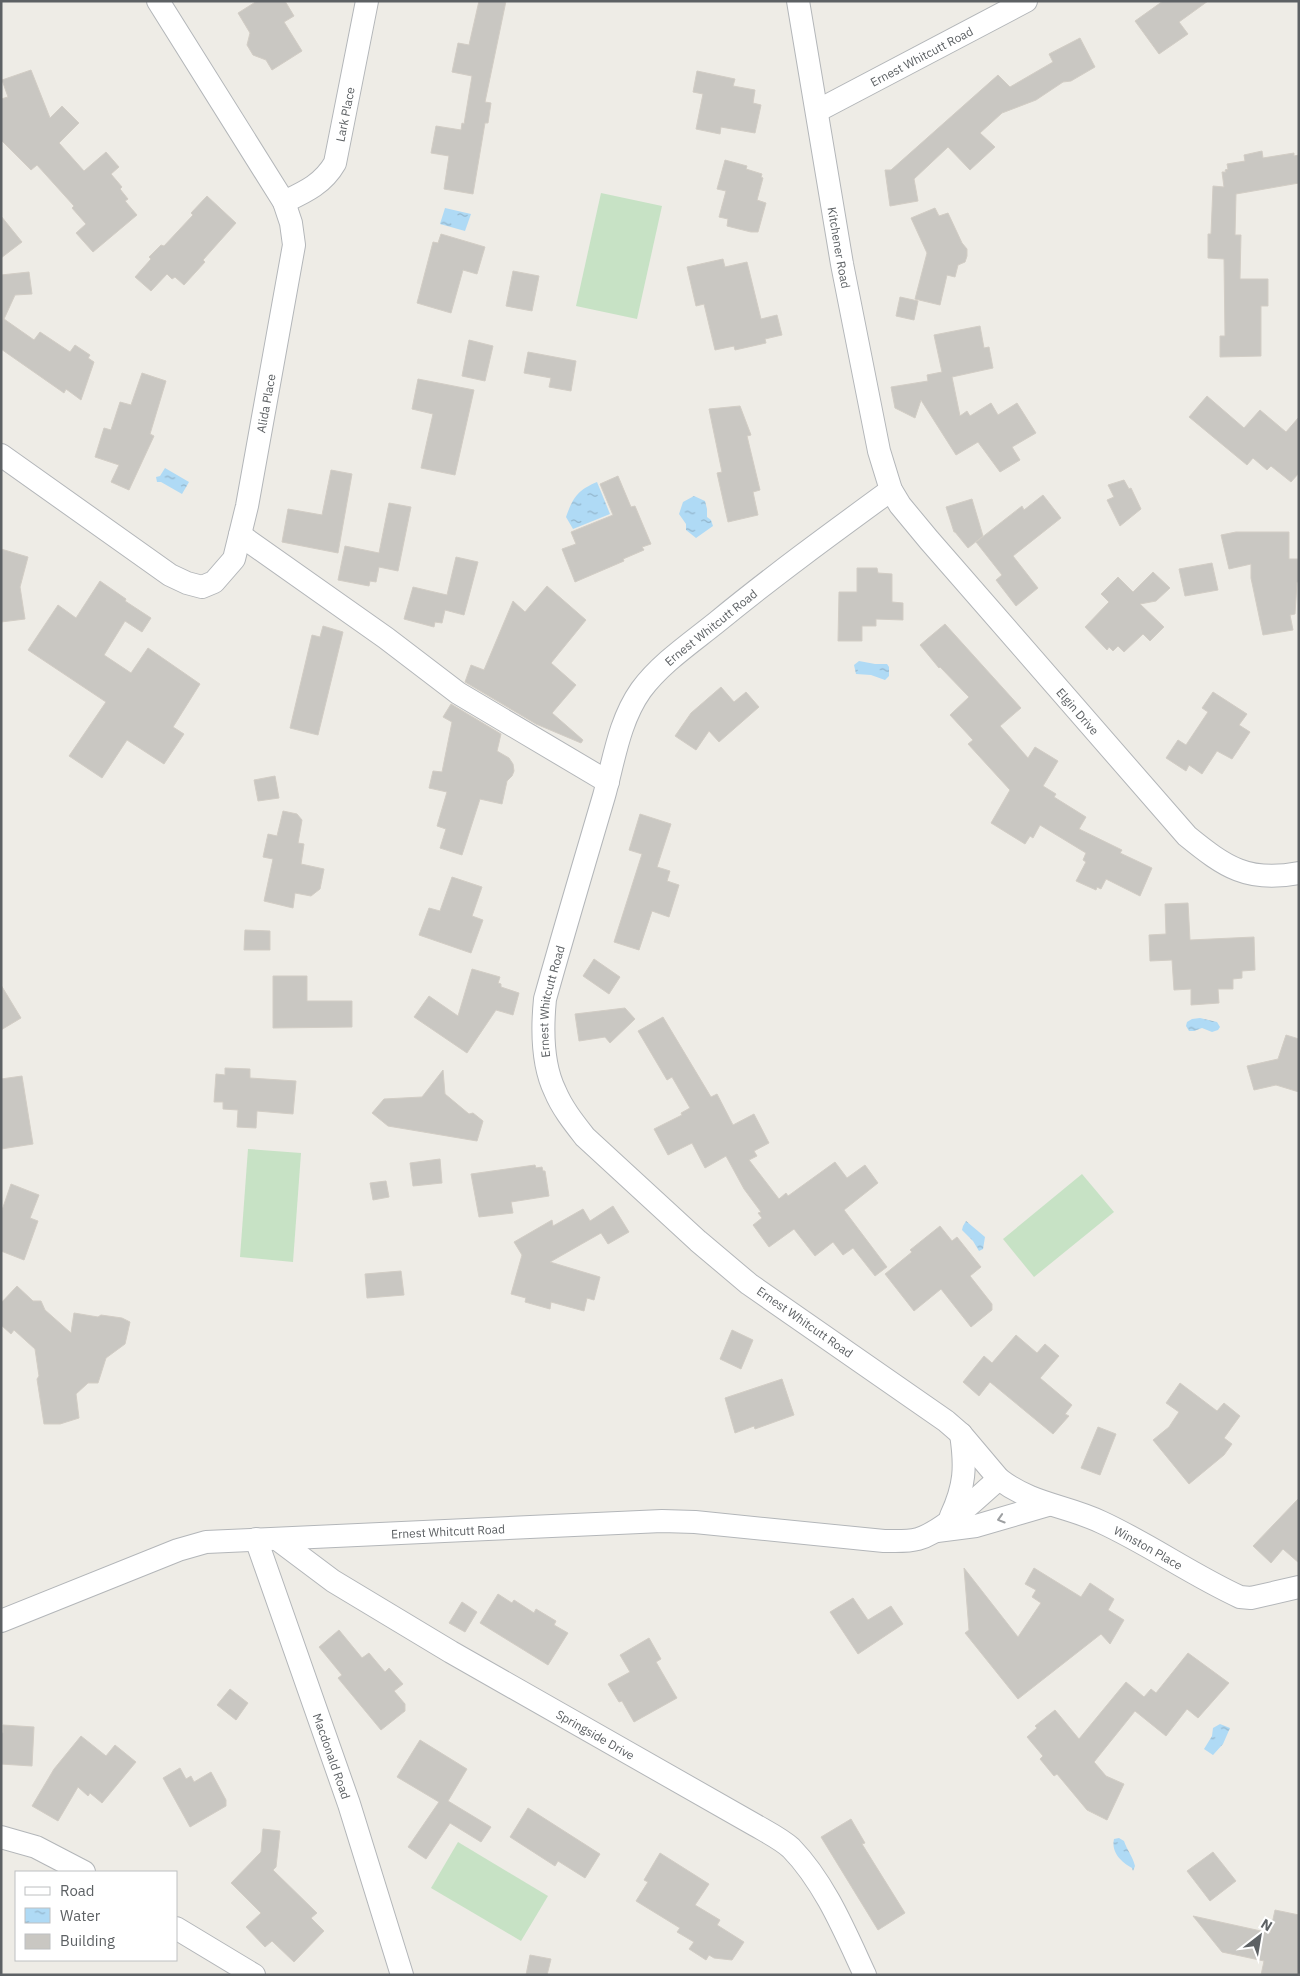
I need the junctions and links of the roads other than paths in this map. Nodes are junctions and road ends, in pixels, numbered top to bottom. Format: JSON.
{"nodes":[{"id":1,"x":158,"y":1,"type":"edge"},
{"id":2,"x":367,"y":1,"type":"edge"},
{"id":3,"x":798,"y":1,"type":"edge"},
{"id":4,"x":1026,"y":1,"type":"edge"},
{"id":5,"x":817,"y":111,"type":"junction"},
{"id":6,"x":284,"y":202,"type":"junction"},
{"id":7,"x":1,"y":455,"type":"edge"},
{"id":8,"x":891,"y":490,"type":"junction"},
{"id":9,"x":240,"y":535,"type":"junction"},
{"id":10,"x":608,"y":782,"type":"junction"},
{"id":11,"x":1299,"y":873,"type":"edge"},
{"id":12,"x":961,"y":1434,"type":"junction"},
{"id":13,"x":999,"y":1479,"type":"junction"},
{"id":14,"x":1048,"y":1505,"type":"junction"},
{"id":15,"x":943,"y":1526,"type":"junction"},
{"id":16,"x":266,"y":1539,"type":"junction"},
{"id":17,"x":1299,"y":1587,"type":"edge"},
{"id":18,"x":1,"y":1621,"type":"edge"},
{"id":19,"x":1,"y":1837,"type":"edge"},
{"id":20,"x":82,"y":1871,"type":"edge"},
{"id":21,"x":178,"y":1929,"type":"edge"},
{"id":22,"x":254,"y":1975,"type":"edge"},
{"id":23,"x":402,"y":1975,"type":"edge"},
{"id":24,"x":865,"y":1975,"type":"edge"}],
"edges":[{"from":1,"to":6,"type":"street","name":"Alida Place"},
{"from":2,"to":6,"type":"street","name":"Lark Place"},
{"from":3,"to":5,"type":"street","name":"Kitchener Road"},
{"from":4,"to":5,"type":"street","name":"Ernest Whitcutt Road"},
{"from":5,"to":8,"type":"street","name":"Kitchener Road"},
{"from":6,"to":9,"type":"street","name":"Alida Place"},
{"from":7,"to":9,"type":"street","name":"Alida Place"},
{"from":8,"to":10,"type":"street","name":"Ernest Whitcutt Road"},
{"from":8,"to":11,"type":"street","name":"Elgin Drive"},
{"from":9,"to":10,"type":"street"},
{"from":10,"to":12,"type":"street","name":"Ernest Whitcutt Road"},
{"from":12,"to":13,"type":"street","name":"Ernest Whitcutt Road"},
{"from":12,"to":15,"type":"street"},
{"from":13,"to":14,"type":"street","name":"Winston Place"},
{"from":13,"to":15,"type":"street","name":"Ernest Whitcutt Road"},
{"from":14,"to":15,"type":"street","name":"Ernest Whitcutt Road","one_way":true},
{"from":14,"to":17,"type":"street","name":"Winston Place"},
{"from":15,"to":16,"type":"street","name":"Ernest Whitcutt Road"},
{"from":16,"to":18,"type":"street","name":"Ernest Whitcutt Road"},
{"from":16,"to":23,"type":"street","name":"Macdonald Road"},
{"from":16,"to":24,"type":"street","name":"Springside Drive"},
{"from":19,"to":20,"type":"street"},
{"from":21,"to":22,"type":"street"}]}
